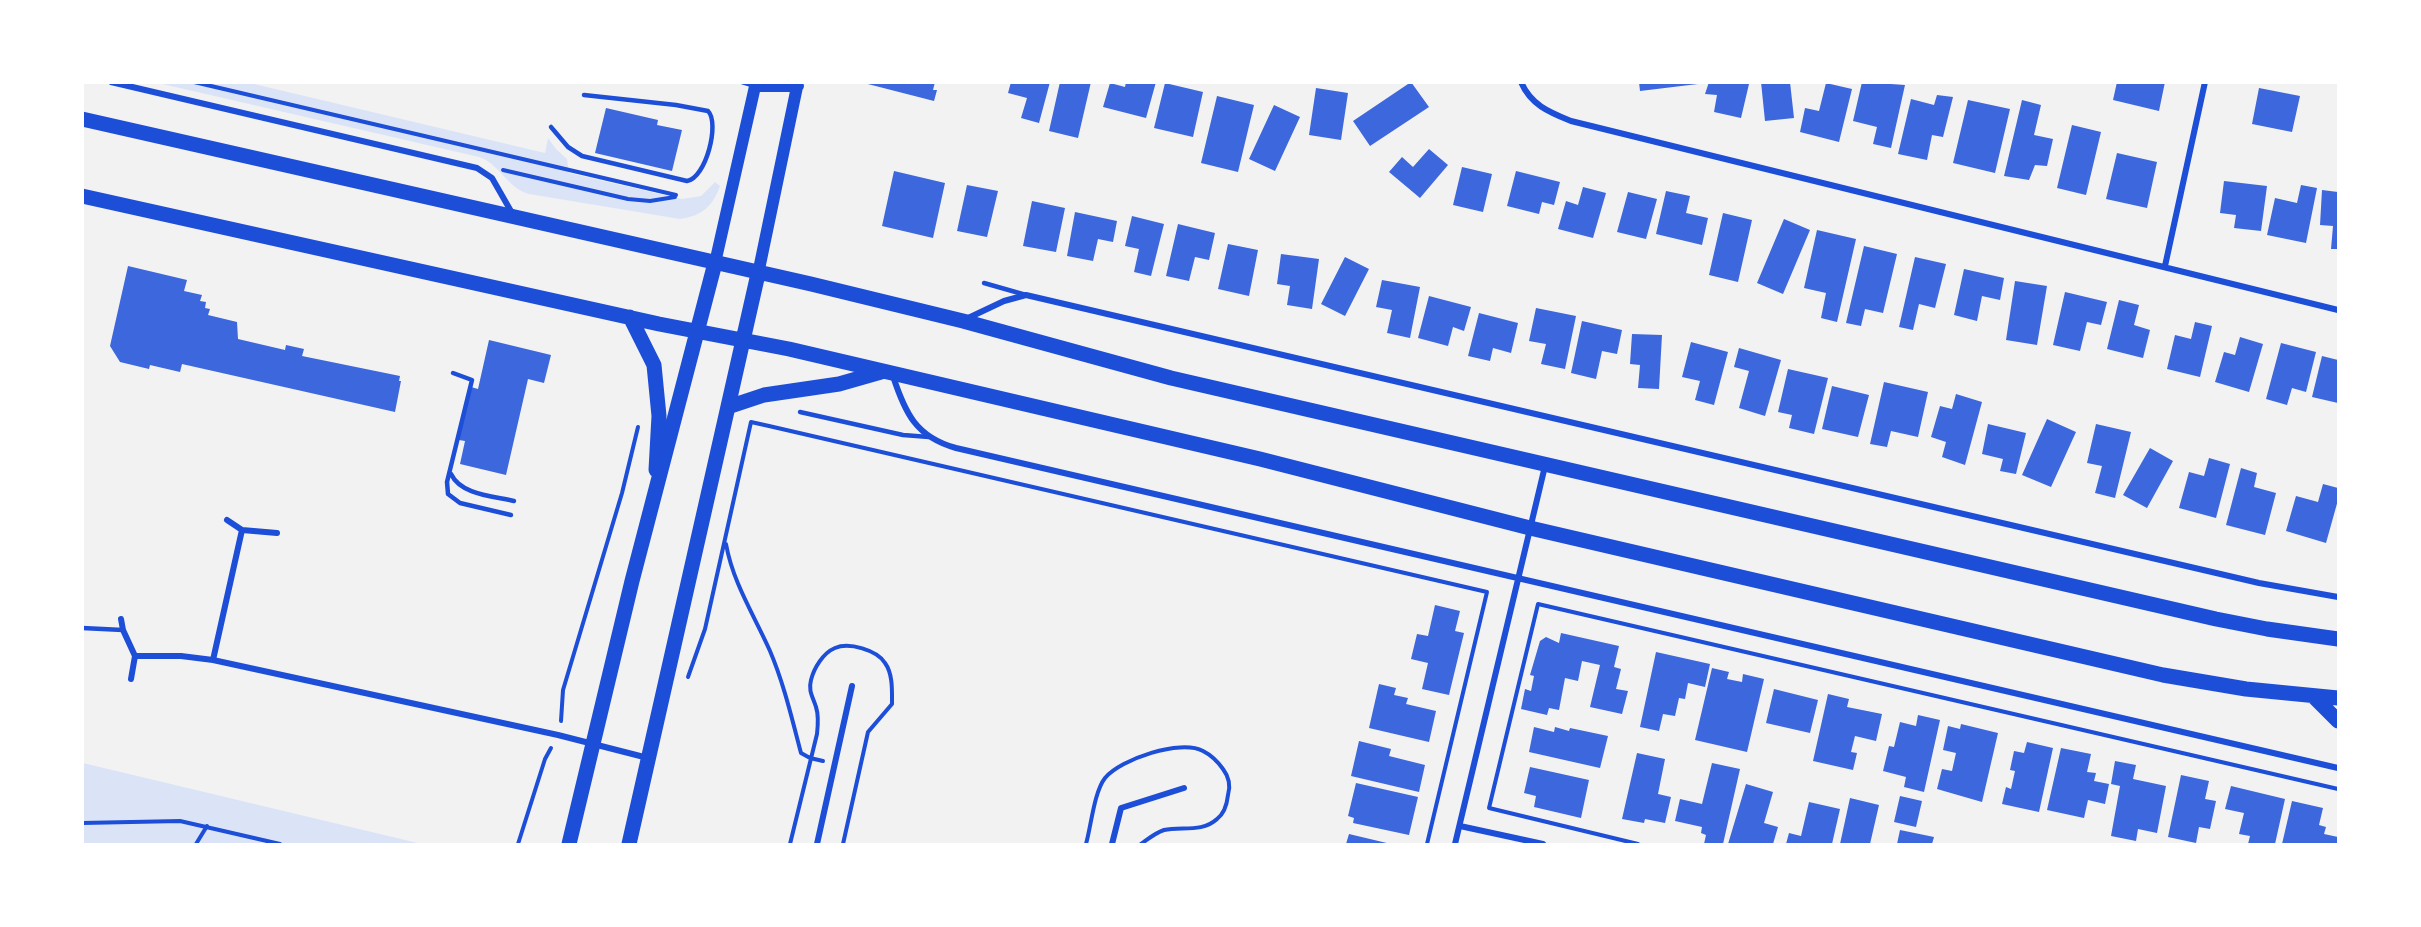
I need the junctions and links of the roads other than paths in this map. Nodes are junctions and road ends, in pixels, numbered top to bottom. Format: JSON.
{"nodes":[{"id":1,"x":111,"y":82,"type":"edge"},
{"id":2,"x":742,"y":82,"type":"edge"},
{"id":3,"x":1521,"y":82,"type":"edge"},
{"id":4,"x":2205,"y":82,"type":"edge"},
{"id":5,"x":755,"y":84,"type":"edge"},
{"id":6,"x":796,"y":84,"type":"edge"},
{"id":7,"x":584,"y":95,"type":"dead end"},
{"id":8,"x":82,"y":119,"type":"edge"},
{"id":9,"x":551,"y":127,"type":"dead end"},
{"id":10,"x":82,"y":196,"type":"edge"},
{"id":11,"x":514,"y":218,"type":"junction"},
{"id":12,"x":715,"y":263,"type":"junction"},
{"id":13,"x":2165,"y":266,"type":"junction"},
{"id":14,"x":758,"y":274,"type":"junction"},
{"id":15,"x":984,"y":283,"type":"dead end"},
{"id":16,"x":1026,"y":295,"type":"junction"},
{"id":17,"x":2338,"y":310,"type":"edge"},
{"id":18,"x":630,"y":317,"type":"junction"},
{"id":19,"x":963,"y":321,"type":"junction"},
{"id":20,"x":698,"y":331,"type":"junction"},
{"id":21,"x":743,"y":338,"type":"junction"},
{"id":22,"x":888,"y":372,"type":"junction"},
{"id":23,"x":453,"y":373,"type":"dead end"},
{"id":24,"x":728,"y":407,"type":"junction"},
{"id":25,"x":800,"y":412,"type":"dead end"},
{"id":26,"x":929,"y":436,"type":"junction"},
{"id":27,"x":1545,"y":466,"type":"junction"},
{"id":28,"x":451,"y":474,"type":"junction"},
{"id":29,"x":655,"y":500,"type":"junction"},
{"id":30,"x":514,"y":501,"type":"dead end"},
{"id":31,"x":511,"y":515,"type":"dead end"},
{"id":32,"x":227,"y":520,"type":"dead end"},
{"id":33,"x":1530,"y":528,"type":"junction"},
{"id":34,"x":242,"y":530,"type":"junction"},
{"id":35,"x":278,"y":533,"type":"dead end"},
{"id":36,"x":1518,"y":578,"type":"junction"},
{"id":37,"x":2338,"y":597,"type":"edge"},
{"id":38,"x":121,"y":619,"type":"dead end"},
{"id":39,"x":82,"y":628,"type":"edge"},
{"id":40,"x":123,"y":630,"type":"junction"},
{"id":41,"x":2338,"y":639,"type":"edge"},
{"id":42,"x":135,"y":656,"type":"junction"},
{"id":43,"x":213,"y":660,"type":"junction"},
{"id":44,"x":131,"y":679,"type":"dead end"},
{"id":45,"x":852,"y":686,"type":"dead end"},
{"id":46,"x":2314,"y":696,"type":"junction"},
{"id":47,"x":2338,"y":698,"type":"edge"},
{"id":48,"x":2338,"y":721,"type":"edge"},
{"id":49,"x":591,"y":744,"type":"junction"},
{"id":50,"x":648,"y":758,"type":"junction"},
{"id":51,"x":2338,"y":768,"type":"edge"},
{"id":52,"x":1184,"y":788,"type":"dead end"},
{"id":53,"x":1460,"y":826,"type":"junction"},
{"id":54,"x":568,"y":844,"type":"edge"},
{"id":55,"x":629,"y":844,"type":"edge"},
{"id":56,"x":817,"y":844,"type":"edge"},
{"id":57,"x":1112,"y":844,"type":"edge"},
{"id":58,"x":1455,"y":844,"type":"edge"},
{"id":59,"x":1543,"y":844,"type":"edge"}],
"edges":[{"from":1,"to":11,"type":"street"},
{"from":2,"to":5,"type":"lane"},
{"from":3,"to":13,"type":"street"},
{"from":4,"to":13,"type":"street"},
{"from":5,"to":6,"type":"main road"},
{"from":5,"to":12,"type":"main road"},
{"from":6,"to":14,"type":"main road"},
{"from":7,"to":9,"type":"lane"},
{"from":8,"to":11,"type":"main road"},
{"from":10,"to":18,"type":"main road"},
{"from":11,"to":12,"type":"main road"},
{"from":12,"to":14,"type":"main road"},
{"from":12,"to":20,"type":"main road"},
{"from":13,"to":17,"type":"street"},
{"from":14,"to":19,"type":"main road"},
{"from":14,"to":21,"type":"main road"},
{"from":15,"to":16,"type":"lane"},
{"from":16,"to":19,"type":"street"},
{"from":16,"to":37,"type":"street"},
{"from":18,"to":20,"type":"main road"},
{"from":18,"to":29,"type":"main road"},
{"from":19,"to":27,"type":"main road"},
{"from":20,"to":21,"type":"main road"},
{"from":20,"to":29,"type":"main road"},
{"from":21,"to":22,"type":"main road"},
{"from":21,"to":24,"type":"main road"},
{"from":22,"to":24,"type":"main road"},
{"from":22,"to":26,"type":"street"},
{"from":22,"to":33,"type":"main road"},
{"from":23,"to":28,"type":"lane"},
{"from":24,"to":50,"type":"main road"},
{"from":25,"to":26,"type":"lane"},
{"from":26,"to":36,"type":"street"},
{"from":27,"to":33,"type":"street"},
{"from":27,"to":41,"type":"main road"},
{"from":28,"to":30,"type":"lane"},
{"from":28,"to":31,"type":"lane"},
{"from":29,"to":49,"type":"main road"},
{"from":32,"to":34,"type":"street"},
{"from":33,"to":36,"type":"street"},
{"from":33,"to":46,"type":"main road"},
{"from":34,"to":35,"type":"street"},
{"from":34,"to":43,"type":"street"},
{"from":36,"to":51,"type":"street"},
{"from":36,"to":53,"type":"street"},
{"from":38,"to":40,"type":"street"},
{"from":39,"to":40,"type":"lane"},
{"from":40,"to":42,"type":"street"},
{"from":42,"to":43,"type":"street"},
{"from":42,"to":44,"type":"street"},
{"from":43,"to":49,"type":"street"},
{"from":45,"to":56,"type":"street"},
{"from":46,"to":47,"type":"main road"},
{"from":46,"to":48,"type":"main road"},
{"from":49,"to":50,"type":"street"},
{"from":49,"to":54,"type":"main road"},
{"from":50,"to":55,"type":"main road"},
{"from":52,"to":57,"type":"street"},
{"from":53,"to":58,"type":"street"},
{"from":53,"to":59,"type":"street"}]}
